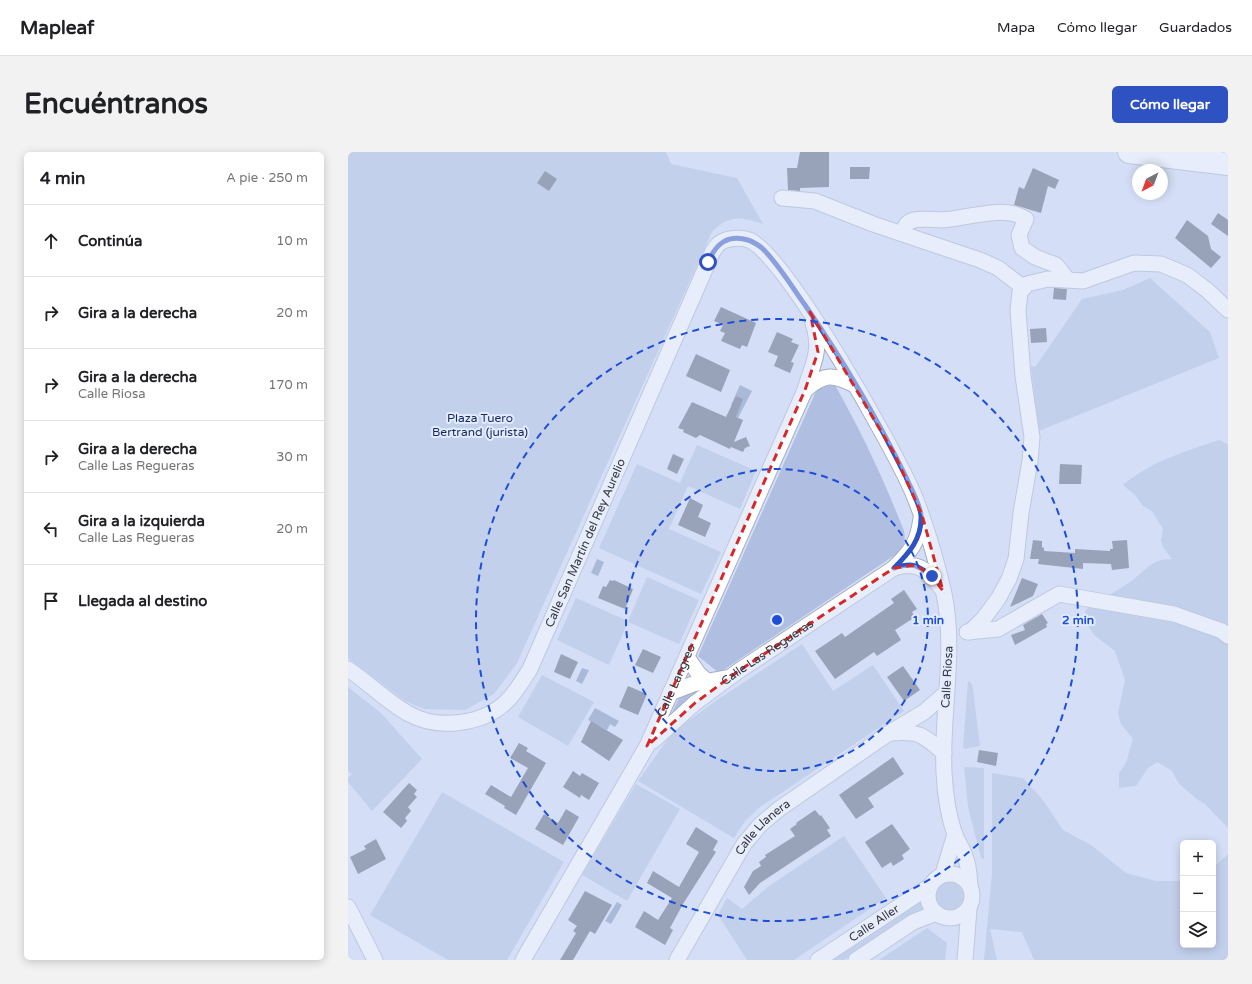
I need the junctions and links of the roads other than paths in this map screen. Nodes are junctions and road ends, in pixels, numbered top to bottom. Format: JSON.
{"nodes":[{"id":1,"x":1129,"y":152,"type":"edge"},
{"id":2,"x":1228,"y":164,"type":"edge"},
{"id":3,"x":782,"y":198,"type":"dead end"},
{"id":4,"x":904,"y":234,"type":"junction"},
{"id":5,"x":748,"y":240,"type":"joint"},
{"id":6,"x":1067,"y":279,"type":"junction"},
{"id":7,"x":1024,"y":288,"type":"junction"},
{"id":8,"x":1228,"y":310,"type":"edge"},
{"id":9,"x":810,"y":312,"type":"junction"},
{"id":10,"x":854,"y":385,"type":"junction"},
{"id":11,"x":805,"y":390,"type":"junction"},
{"id":12,"x":922,"y":515,"type":"junction"},
{"id":13,"x":894,"y":568,"type":"junction"},
{"id":14,"x":943,"y":591,"type":"junction"},
{"id":15,"x":970,"y":632,"type":"junction"},
{"id":16,"x":949,"y":634,"type":"junction"},
{"id":17,"x":1228,"y":636,"type":"edge"},
{"id":18,"x":687,"y":657,"type":"junction"},
{"id":19,"x":348,"y":669,"type":"edge"},
{"id":20,"x":737,"y":672,"type":"junction"},
{"id":21,"x":708,"y":682,"type":"junction"},
{"id":22,"x":670,"y":693,"type":"junction"},
{"id":23,"x":946,"y":693,"type":"junction"},
{"id":24,"x":889,"y":733,"type":"junction"},
{"id":25,"x":647,"y":746,"type":"junction"},
{"id":26,"x":944,"y":753,"type":"junction"},
{"id":27,"x":955,"y":834,"type":"junction"},
{"id":28,"x":943,"y":874,"type":"junction"},
{"id":29,"x":970,"y":885,"type":"junction"},
{"id":30,"x":930,"y":886,"type":"junction"},
{"id":31,"x":348,"y":907,"type":"edge"},
{"id":32,"x":969,"y":909,"type":"junction"},
{"id":33,"x":936,"y":913,"type":"junction"},
{"id":34,"x":950,"y":918,"type":"junction"},
{"id":35,"x":966,"y":943,"type":"junction"},
{"id":36,"x":375,"y":960,"type":"edge"},
{"id":37,"x":523,"y":960,"type":"edge"},
{"id":38,"x":677,"y":960,"type":"edge"},
{"id":39,"x":818,"y":960,"type":"edge"},
{"id":40,"x":856,"y":960,"type":"edge"},
{"id":41,"x":964,"y":960,"type":"edge"}],
"edges":[{"from":1,"to":2,"type":"highway"},
{"from":3,"to":4,"type":"street"},
{"from":4,"to":6,"type":"street"},
{"from":4,"to":7,"type":"street"},
{"from":5,"to":9,"type":"street","name":"Calle Riosa"},
{"from":5,"to":19,"type":"street","name":"Calle San Martín del Rey Aurelio"},
{"from":6,"to":7,"type":"street"},
{"from":6,"to":8,"type":"street"},
{"from":7,"to":15,"type":"street"},
{"from":9,"to":10,"type":"street","name":"Calle Riosa"},
{"from":9,"to":11,"type":"street","name":"Calle Langreo"},
{"from":10,"to":11,"type":"street"},
{"from":10,"to":12,"type":"street","name":"Calle Riosa"},
{"from":11,"to":18,"type":"street","name":"Calle Langreo"},
{"from":12,"to":13,"type":"street","name":"Calle Las Regueras"},
{"from":12,"to":14,"type":"street","name":"Calle Riosa"},
{"from":13,"to":14,"type":"street","name":"Calle Las Regueras"},
{"from":13,"to":20,"type":"street","name":"Calle Las Regueras"},
{"from":14,"to":16,"type":"street","name":"Calle Riosa"},
{"from":15,"to":16,"type":"street"},
{"from":15,"to":17,"type":"street"},
{"from":16,"to":23,"type":"street","name":"Calle Riosa"},
{"from":18,"to":21,"type":"street"},
{"from":18,"to":22,"type":"street","name":"Calle Langreo"},
{"from":20,"to":21,"type":"street"},
{"from":20,"to":25,"type":"street","name":"Calle Las Regueras"},
{"from":21,"to":22,"type":"street"},
{"from":22,"to":25,"type":"street","name":"Calle Langreo"},
{"from":23,"to":24,"type":"street","name":"Calle Llanera"},
{"from":23,"to":26,"type":"street","name":"Calle Riosa"},
{"from":24,"to":26,"type":"street"},
{"from":24,"to":38,"type":"street","name":"Calle Llanera"},
{"from":25,"to":37,"type":"street","name":"Calle Langreo"},
{"from":26,"to":27,"type":"street","name":"Calle Riosa"},
{"from":27,"to":28,"type":"street","name":"Calle Riosa"},
{"from":27,"to":29,"type":"street","name":"Calle Riosa"},
{"from":28,"to":29,"type":"street"},
{"from":28,"to":30,"type":"street"},
{"from":29,"to":32,"type":"street"},
{"from":30,"to":33,"type":"street"},
{"from":30,"to":39,"type":"street","name":"Calle Aller"},
{"from":31,"to":36,"type":"street"},
{"from":32,"to":34,"type":"street"},
{"from":32,"to":35,"type":"street"},
{"from":33,"to":34,"type":"street"},
{"from":33,"to":40,"type":"street","name":"Calle Aller"},
{"from":34,"to":35,"type":"street"},
{"from":35,"to":41,"type":"street"}]}
